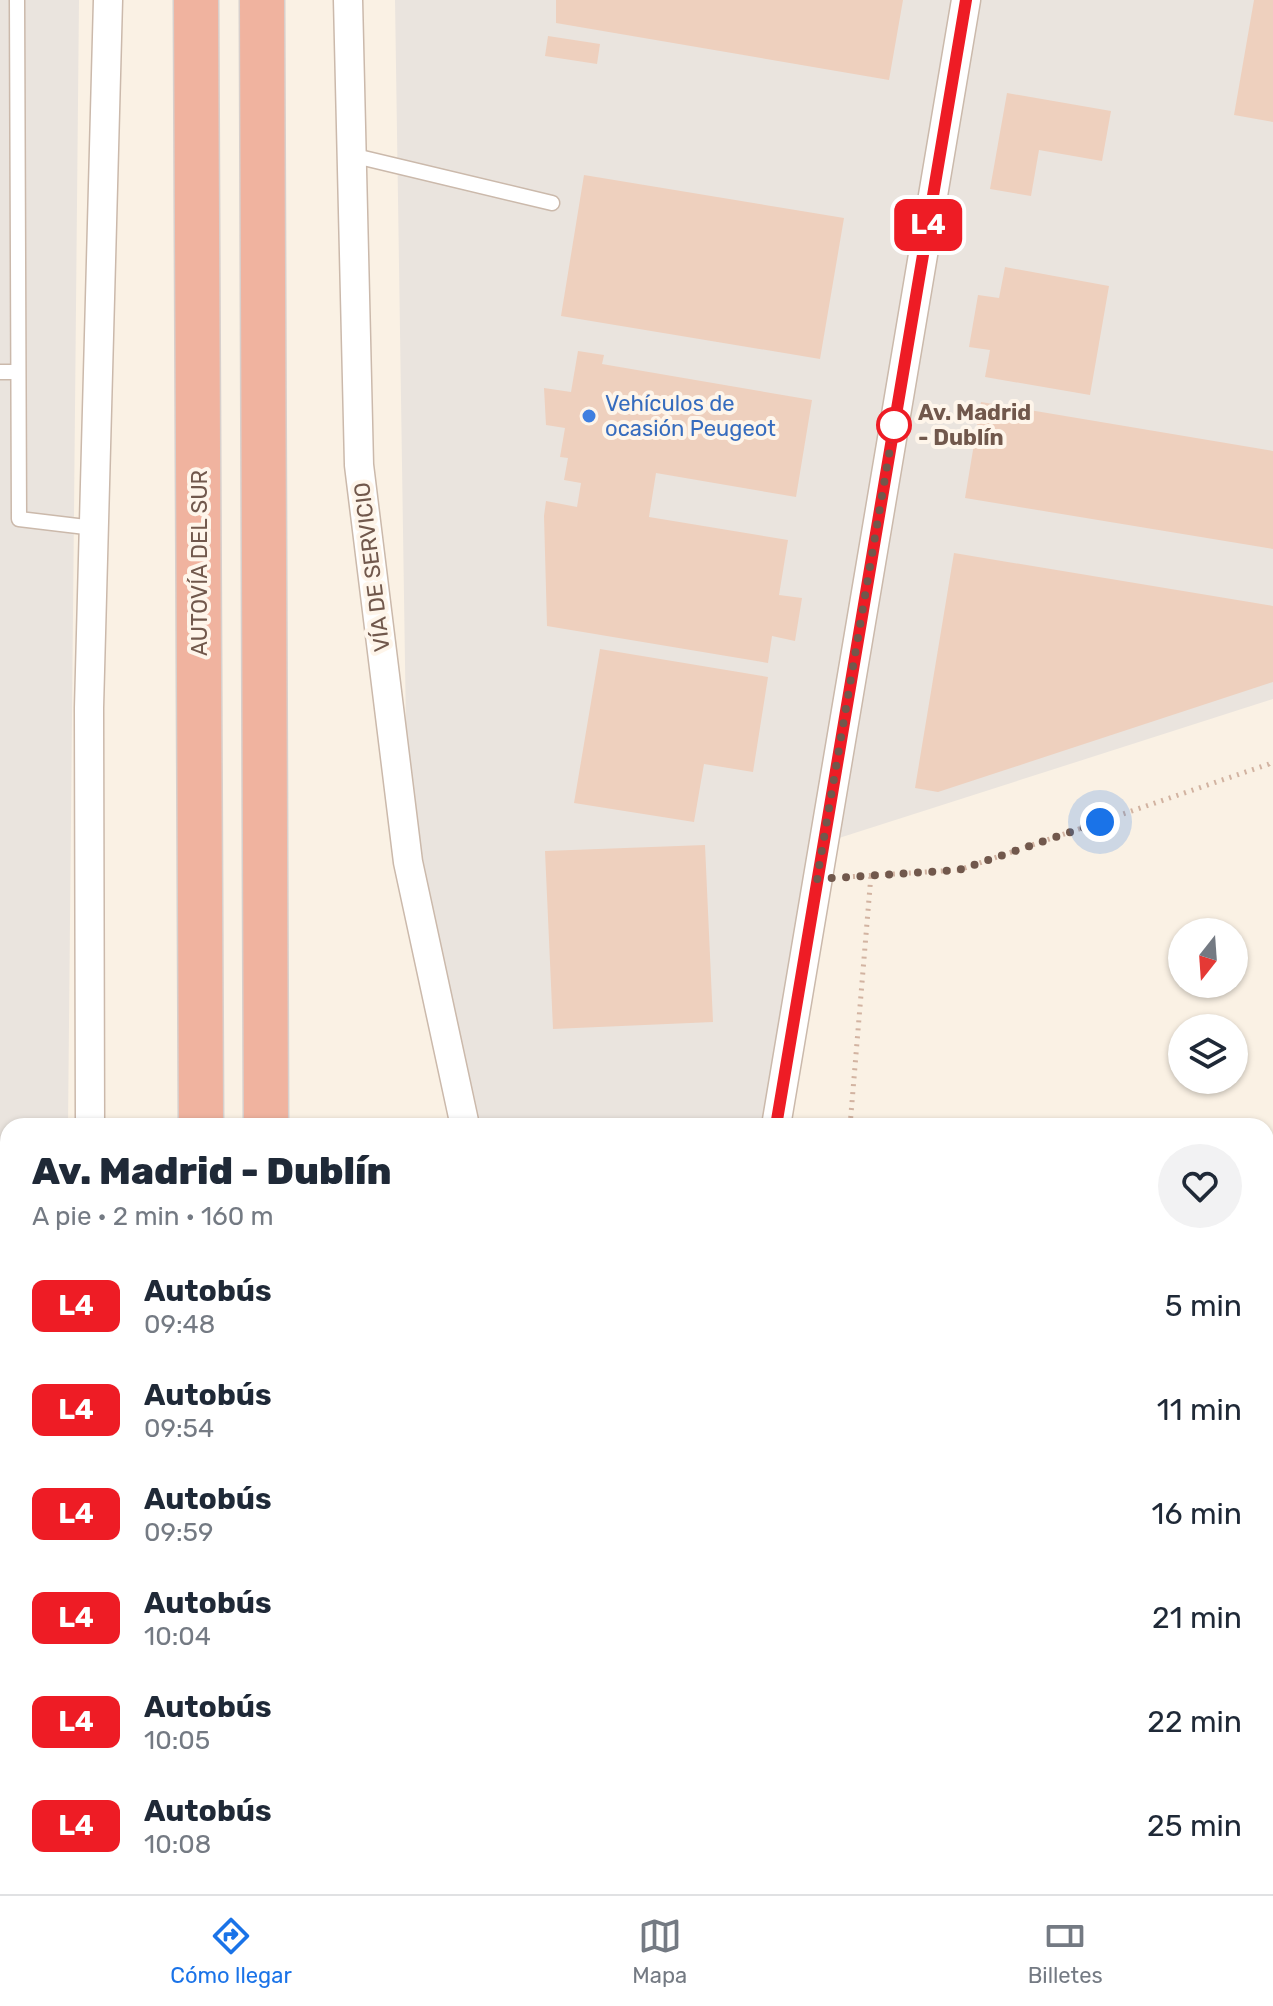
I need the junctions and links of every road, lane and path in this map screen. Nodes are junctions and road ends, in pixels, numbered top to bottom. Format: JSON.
{"nodes":[{"id":1,"x":17,"y":0,"type":"edge"},
{"id":2,"x":108,"y":0,"type":"edge"},
{"id":3,"x":196,"y":0,"type":"edge"},
{"id":4,"x":262,"y":0,"type":"edge"},
{"id":5,"x":348,"y":0,"type":"edge"},
{"id":6,"x":966,"y":0,"type":"edge"},
{"id":7,"x":351,"y":155,"type":"junction"},
{"id":8,"x":552,"y":203,"type":"dead end"},
{"id":9,"x":0,"y":372,"type":"edge"},
{"id":10,"x":18,"y":372,"type":"junction"},
{"id":11,"x":94,"y":528,"type":"junction"},
{"id":12,"x":1273,"y":760,"type":"edge"},
{"id":13,"x":871,"y":875,"type":"junction"},
{"id":14,"x":817,"y":879,"type":"junction"},
{"id":15,"x":90,"y":1118,"type":"edge"},
{"id":16,"x":201,"y":1118,"type":"edge"},
{"id":17,"x":266,"y":1118,"type":"edge"},
{"id":18,"x":463,"y":1118,"type":"edge"},
{"id":19,"x":777,"y":1118,"type":"edge"},
{"id":20,"x":851,"y":1118,"type":"edge"}],
"edges":[{"from":1,"to":10,"type":"lane"},
{"from":2,"to":11,"type":"street"},
{"from":3,"to":16,"type":"highway","name":"AUTOVÍA DEL SUR"},
{"from":4,"to":17,"type":"highway"},
{"from":5,"to":7,"type":"street","name":"VÍA DE SERVICIO"},
{"from":6,"to":14,"type":"street"},
{"from":7,"to":8,"type":"lane"},
{"from":7,"to":18,"type":"street","name":"VÍA DE SERVICIO"},
{"from":9,"to":10,"type":"lane"},
{"from":10,"to":11,"type":"lane"},
{"from":11,"to":15,"type":"street"},
{"from":12,"to":13,"type":"path"},
{"from":13,"to":14,"type":"path"},
{"from":13,"to":20,"type":"path"},
{"from":14,"to":19,"type":"street"}]}
